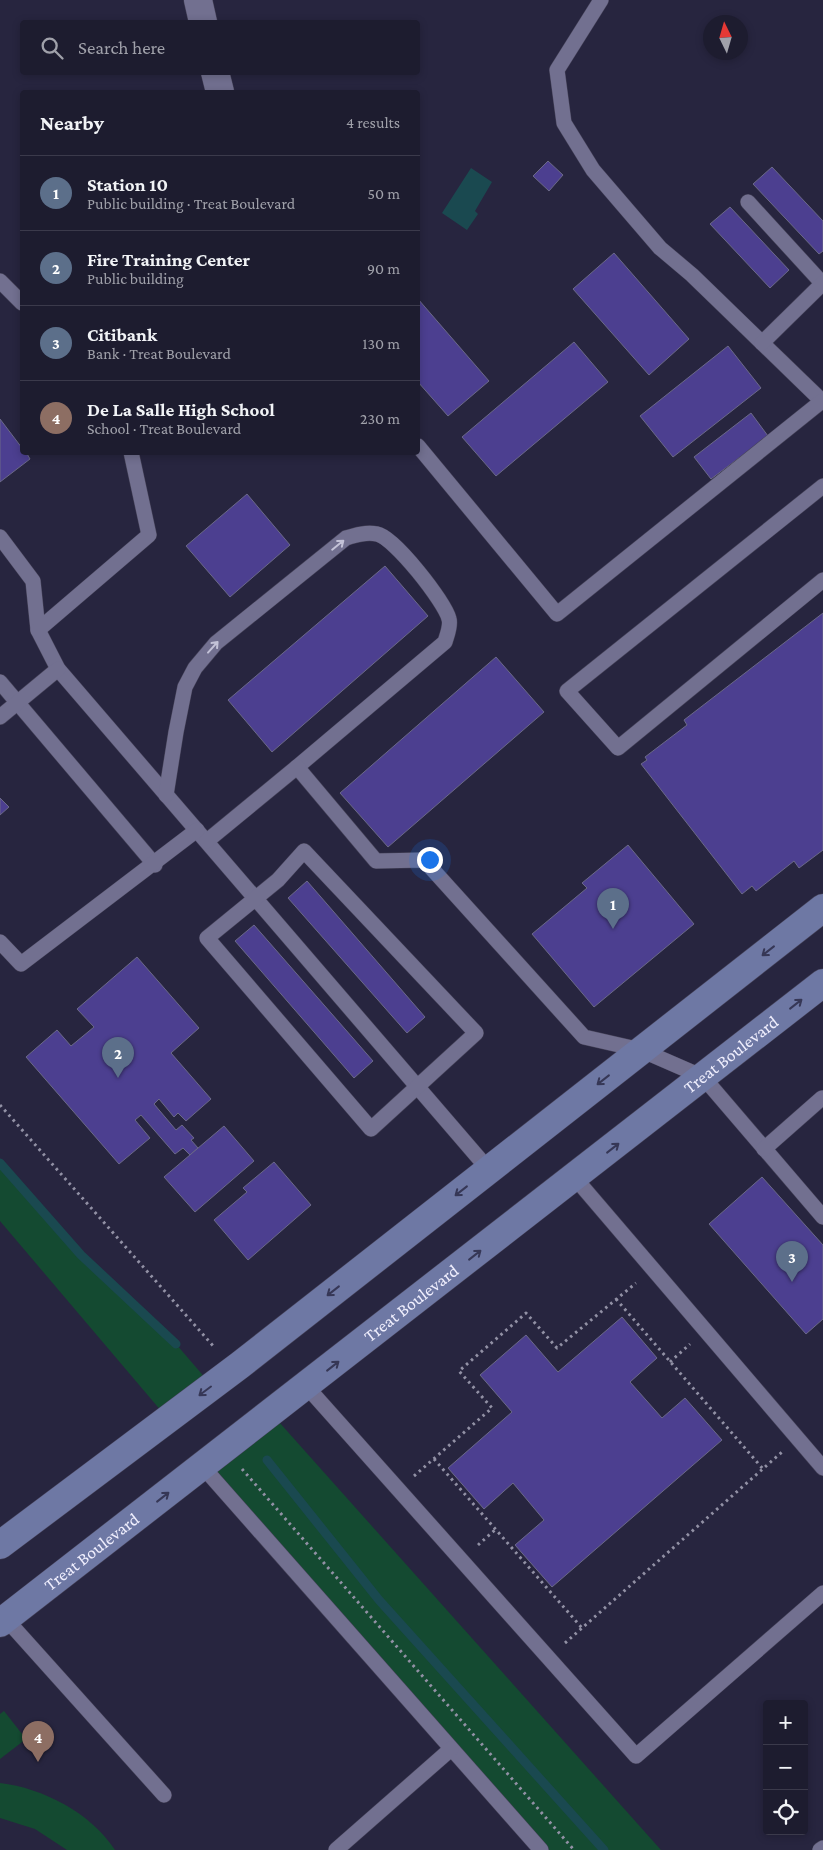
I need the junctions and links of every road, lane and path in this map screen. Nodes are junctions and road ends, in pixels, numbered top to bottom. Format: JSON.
{"nodes":[{"id":1,"x":198,"y":0,"type":"edge"},
{"id":2,"x":601,"y":0,"type":"edge"},
{"id":3,"x":203,"y":20,"type":"edge"},
{"id":4,"x":216,"y":75,"type":"edge"},
{"id":5,"x":220,"y":90,"type":"edge"},
{"id":6,"x":748,"y":202,"type":"dead end"},
{"id":7,"x":0,"y":281,"type":"edge"},
{"id":8,"x":823,"y":283,"type":"edge"},
{"id":9,"x":20,"y":301,"type":"edge"},
{"id":10,"x":762,"y":343,"type":"junction"},
{"id":11,"x":823,"y":402,"type":"edge"},
{"id":12,"x":420,"y":448,"type":"edge"},
{"id":13,"x":132,"y":455,"type":"edge"},
{"id":14,"x":823,"y":486,"type":"edge"},
{"id":15,"x":0,"y":537,"type":"edge"},
{"id":16,"x":823,"y":580,"type":"edge"},
{"id":17,"x":38,"y":630,"type":"junction"},
{"id":18,"x":58,"y":669,"type":"junction"},
{"id":19,"x":0,"y":682,"type":"edge"},
{"id":20,"x":17,"y":703,"type":"junction"},
{"id":21,"x":0,"y":717,"type":"edge"},
{"id":22,"x":297,"y":767,"type":"junction"},
{"id":23,"x":166,"y":795,"type":"junction"},
{"id":24,"x":202,"y":836,"type":"junction"},
{"id":25,"x":155,"y":864,"type":"junction"},
{"id":26,"x":255,"y":898,"type":"junction"},
{"id":27,"x":823,"y":908,"type":"edge"},
{"id":28,"x":0,"y":942,"type":"edge"},
{"id":29,"x":823,"y":983,"type":"edge"},
{"id":30,"x":641,"y":1050,"type":"junction"},
{"id":31,"x":703,"y":1077,"type":"junction"},
{"id":32,"x":417,"y":1087,"type":"junction"},
{"id":33,"x":823,"y":1098,"type":"edge"},
{"id":34,"x":0,"y":1106,"type":"edge"},
{"id":35,"x":764,"y":1149,"type":"junction"},
{"id":36,"x":489,"y":1170,"type":"junction"},
{"id":37,"x":575,"y":1178,"type":"junction"},
{"id":38,"x":823,"y":1217,"type":"edge"},
{"id":39,"x":652,"y":1270,"type":"junction"},
{"id":40,"x":616,"y":1299,"type":"junction"},
{"id":41,"x":240,"y":1364,"type":"junction"},
{"id":42,"x":307,"y":1387,"type":"junction"},
{"id":43,"x":798,"y":1439,"type":"junction"},
{"id":44,"x":223,"y":1448,"type":"junction"},
{"id":45,"x":434,"y":1459,"type":"junction"},
{"id":46,"x":203,"y":1467,"type":"junction"},
{"id":47,"x":823,"y":1468,"type":"edge"},
{"id":48,"x":763,"y":1469,"type":"junction"},
{"id":49,"x":398,"y":1489,"type":"junction"},
{"id":50,"x":0,"y":1545,"type":"edge"},
{"id":51,"x":823,"y":1593,"type":"edge"},
{"id":52,"x":3,"y":1621,"type":"edge"},
{"id":53,"x":582,"y":1628,"type":"junction"},
{"id":54,"x":548,"y":1658,"type":"junction"},
{"id":55,"x":451,"y":1749,"type":"junction"},
{"id":56,"x":164,"y":1796,"type":"dead end"},
{"id":57,"x":336,"y":1850,"type":"edge"},
{"id":58,"x":541,"y":1850,"type":"edge"},
{"id":59,"x":574,"y":1850,"type":"edge"}],
"edges":[{"from":1,"to":3,"type":"street"},
{"from":2,"to":10,"type":"lane"},
{"from":4,"to":5,"type":"street"},
{"from":6,"to":8,"type":"lane"},
{"from":7,"to":9,"type":"lane"},
{"from":8,"to":10,"type":"lane"},
{"from":10,"to":11,"type":"lane"},
{"from":11,"to":12,"type":"lane"},
{"from":13,"to":17,"type":"lane"},
{"from":14,"to":16,"type":"lane"},
{"from":15,"to":17,"type":"lane"},
{"from":17,"to":18,"type":"lane"},
{"from":18,"to":20,"type":"lane"},
{"from":18,"to":23,"type":"lane"},
{"from":19,"to":20,"type":"lane"},
{"from":20,"to":21,"type":"lane"},
{"from":20,"to":25,"type":"lane"},
{"from":23,"to":22,"type":"lane","one_way":true},
{"from":22,"to":24,"type":"lane"},
{"from":22,"to":30,"type":"lane"},
{"from":23,"to":24,"type":"lane"},
{"from":24,"to":25,"type":"lane"},
{"from":24,"to":26,"type":"lane"},
{"from":25,"to":28,"type":"lane"},
{"from":26,"to":32,"type":"lane"},
{"from":26,"to":32,"type":"lane"},
{"from":26,"to":32,"type":"lane"},
{"from":27,"to":30,"type":"main road","one_way":true},
{"from":31,"to":29,"type":"main road","name":"Treat Boulevard","one_way":true},
{"from":30,"to":31,"type":"lane"},
{"from":30,"to":36,"type":"main road","one_way":true},
{"from":31,"to":35,"type":"lane"},
{"from":37,"to":31,"type":"main road","name":"Treat Boulevard","one_way":true},
{"from":32,"to":36,"type":"lane"},
{"from":33,"to":35,"type":"lane"},
{"from":34,"to":41,"type":"path"},
{"from":35,"to":38,"type":"lane"},
{"from":36,"to":41,"type":"main road","one_way":true},
{"from":37,"to":39,"type":"lane"},
{"from":42,"to":37,"type":"main road","name":"Treat Boulevard","one_way":true},
{"from":39,"to":40,"type":"path"},
{"from":39,"to":43,"type":"lane"},
{"from":40,"to":45,"type":"path"},
{"from":40,"to":48,"type":"path"},
{"from":41,"to":50,"type":"main road","one_way":true},
{"from":42,"to":44,"type":"main road","name":"Treat Boulevard"},
{"from":42,"to":49,"type":"lane"},
{"from":43,"to":47,"type":"lane"},
{"from":43,"to":48,"type":"path"},
{"from":44,"to":46,"type":"main road","name":"Treat Boulevard"},
{"from":44,"to":59,"type":"path"},
{"from":45,"to":49,"type":"path"},
{"from":45,"to":53,"type":"path"},
{"from":52,"to":46,"type":"main road","name":"Treat Boulevard","one_way":true},
{"from":46,"to":55,"type":"lane"},
{"from":48,"to":53,"type":"path"},
{"from":49,"to":54,"type":"lane"},
{"from":51,"to":54,"type":"lane"},
{"from":52,"to":56,"type":"lane"},
{"from":53,"to":54,"type":"path"},
{"from":55,"to":57,"type":"lane"},
{"from":55,"to":58,"type":"lane"}]}
